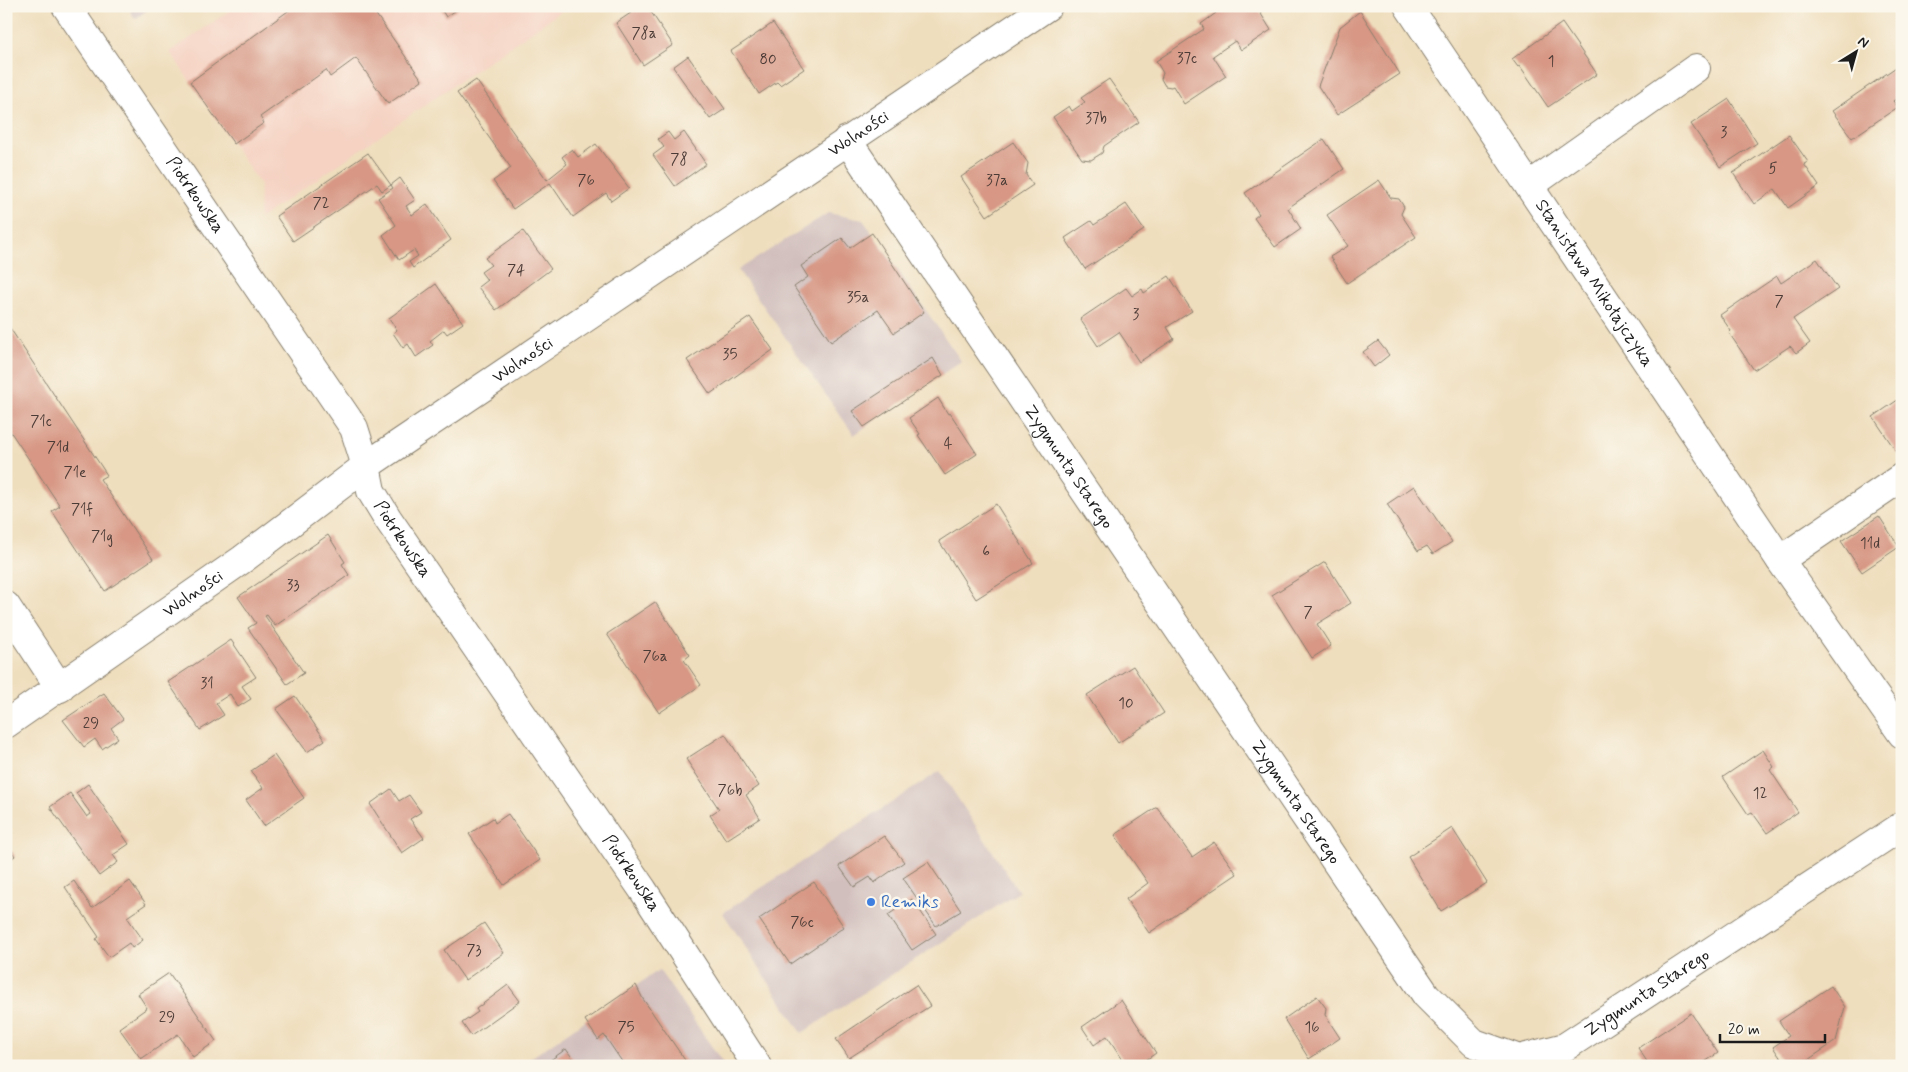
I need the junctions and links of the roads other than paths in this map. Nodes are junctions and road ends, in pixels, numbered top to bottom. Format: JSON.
{"nodes":[{"id":1,"x":66,"y":6,"type":"edge"},
{"id":2,"x":1048,"y":6,"type":"edge"},
{"id":3,"x":1408,"y":6,"type":"edge"},
{"id":4,"x":1696,"y":68,"type":"dead end"},
{"id":5,"x":848,"y":140,"type":"junction"},
{"id":6,"x":1529,"y":186,"type":"junction"},
{"id":7,"x":366,"y":466,"type":"junction"},
{"id":8,"x":1902,"y":476,"type":"edge"},
{"id":9,"x":1780,"y":560,"type":"junction"},
{"id":10,"x":6,"y":606,"type":"edge"},
{"id":11,"x":60,"y":688,"type":"junction"},
{"id":12,"x":6,"y":724,"type":"edge"},
{"id":13,"x":1902,"y":734,"type":"edge"},
{"id":14,"x":1902,"y":826,"type":"edge"},
{"id":15,"x":757,"y":1066,"type":"edge"}],
"edges":[{"from":1,"to":7,"type":"street","name":"Piotrkowska"},
{"from":2,"to":5,"type":"street","name":"Wolności"},
{"from":3,"to":6,"type":"street","name":"Stanisława Mikołajczyka"},
{"from":4,"to":6,"type":"street"},
{"from":5,"to":7,"type":"street","name":"Wolności"},
{"from":5,"to":14,"type":"street","name":"Zygmunta Starego"},
{"from":6,"to":9,"type":"street","name":"Stanisława Mikołajczyka"},
{"from":7,"to":11,"type":"street","name":"Wolności"},
{"from":7,"to":15,"type":"street","name":"Piotrkowska"},
{"from":8,"to":9,"type":"street"},
{"from":9,"to":13,"type":"street","name":"Stanisława Mikołajczyka"},
{"from":10,"to":11,"type":"street"},
{"from":11,"to":12,"type":"street","name":"Wolności"}]}
